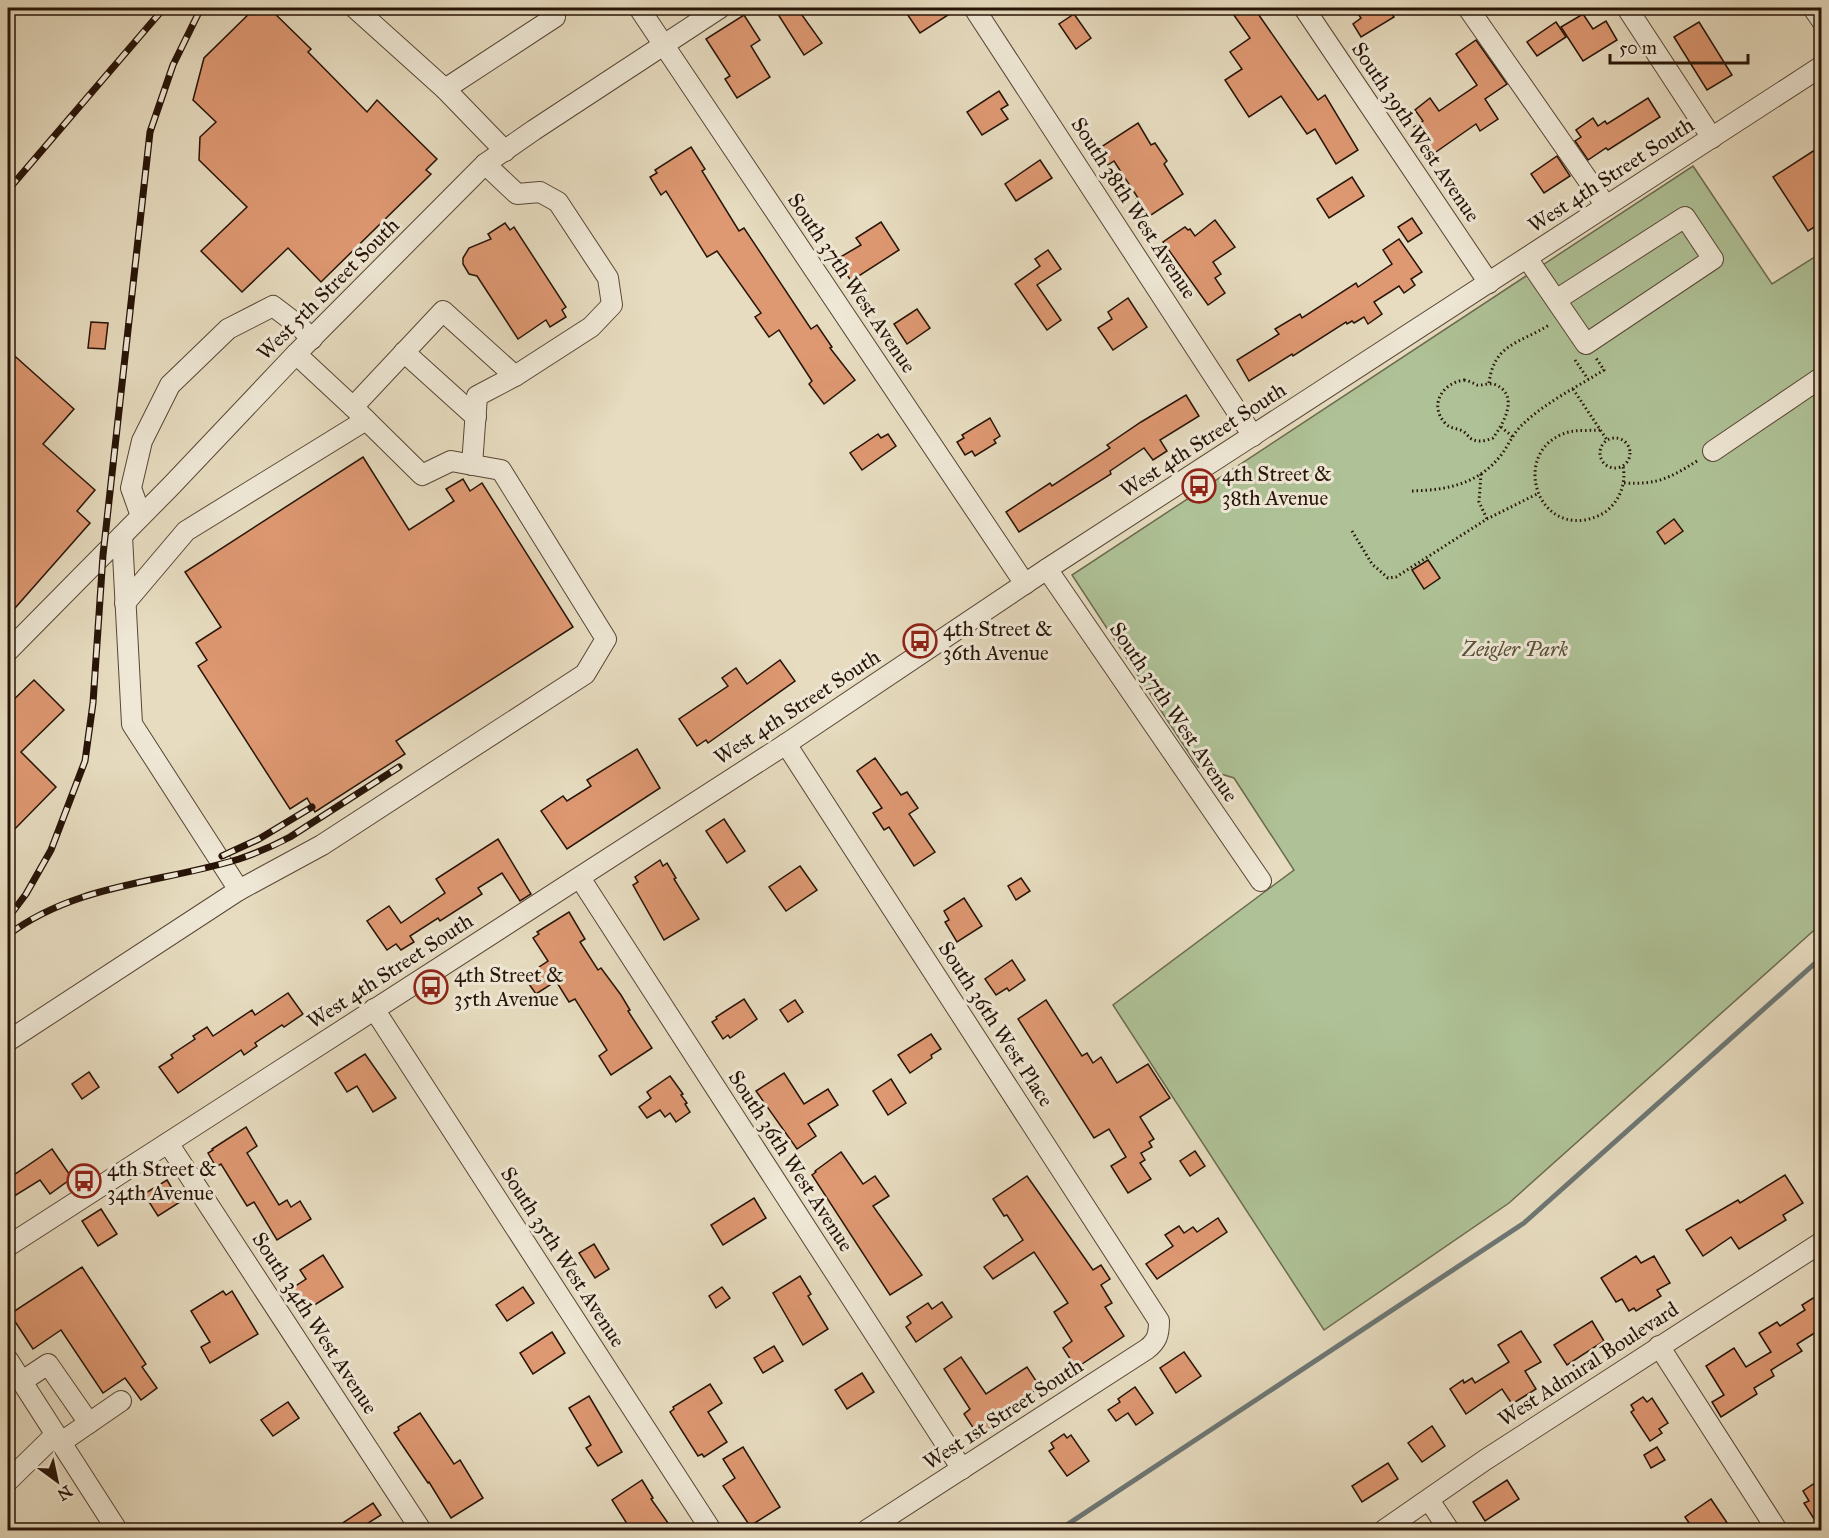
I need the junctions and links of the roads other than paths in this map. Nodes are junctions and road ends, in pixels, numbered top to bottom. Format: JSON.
{"nodes":[{"id":1,"x":355,"y":8,"type":"edge"},
{"id":2,"x":639,"y":8,"type":"edge"},
{"id":3,"x":720,"y":8,"type":"edge"},
{"id":4,"x":974,"y":8,"type":"edge"},
{"id":5,"x":1304,"y":8,"type":"edge"},
{"id":6,"x":1468,"y":8,"type":"edge"},
{"id":7,"x":1627,"y":8,"type":"edge"},
{"id":8,"x":1813,"y":8,"type":"edge"},
{"id":9,"x":555,"y":17,"type":"dead end"},
{"id":10,"x":1821,"y":21,"type":"edge"},
{"id":11,"x":664,"y":45,"type":"junction"},
{"id":12,"x":1821,"y":66,"type":"edge"},
{"id":13,"x":446,"y":88,"type":"junction"},
{"id":14,"x":1712,"y":138,"type":"junction"},
{"id":15,"x":505,"y":151,"type":"junction"},
{"id":16,"x":485,"y":164,"type":"junction"},
{"id":17,"x":1606,"y":206,"type":"junction"},
{"id":18,"x":1527,"y":258,"type":"junction"},
{"id":19,"x":1488,"y":283,"type":"junction"},
{"id":20,"x":1556,"y":300,"type":"junction"},
{"id":21,"x":312,"y":339,"type":"junction"},
{"id":22,"x":404,"y":352,"type":"junction"},
{"id":23,"x":296,"y":354,"type":"junction"},
{"id":24,"x":515,"y":376,"type":"junction"},
{"id":25,"x":1821,"y":377,"type":"edge"},
{"id":26,"x":359,"y":413,"type":"junction"},
{"id":27,"x":476,"y":417,"type":"junction"},
{"id":28,"x":1253,"y":435,"type":"junction"},
{"id":29,"x":1713,"y":451,"type":"road end"},
{"id":30,"x":472,"y":465,"type":"junction"},
{"id":31,"x":141,"y":516,"type":"junction"},
{"id":32,"x":122,"y":536,"type":"junction"},
{"id":33,"x":1047,"y":569,"type":"junction"},
{"id":34,"x":1025,"y":584,"type":"junction"},
{"id":35,"x":125,"y":603,"type":"junction"},
{"id":36,"x":8,"y":651,"type":"edge"},
{"id":37,"x":786,"y":744,"type":"junction"},
{"id":38,"x":580,"y":878,"type":"junction"},
{"id":39,"x":1261,"y":881,"type":"dead end"},
{"id":40,"x":239,"y":890,"type":"junction"},
{"id":41,"x":374,"y":1009,"type":"junction"},
{"id":42,"x":8,"y":1041,"type":"edge"},
{"id":43,"x":168,"y":1143,"type":"junction"},
{"id":44,"x":1821,"y":1242,"type":"edge"},
{"id":45,"x":8,"y":1246,"type":"edge"},
{"id":46,"x":1159,"y":1333,"type":"joint"},
{"id":47,"x":1659,"y":1346,"type":"junction"},
{"id":48,"x":8,"y":1360,"type":"edge"},
{"id":49,"x":21,"y":1382,"type":"junction"},
{"id":50,"x":66,"y":1390,"type":"junction"},
{"id":51,"x":121,"y":1401,"type":"dead end"},
{"id":52,"x":38,"y":1408,"type":"junction"},
{"id":53,"x":89,"y":1423,"type":"junction"},
{"id":54,"x":57,"y":1439,"type":"junction"},
{"id":55,"x":962,"y":1469,"type":"junction"},
{"id":56,"x":8,"y":1481,"type":"edge"},
{"id":57,"x":1430,"y":1500,"type":"junction"},
{"id":58,"x":117,"y":1530,"type":"edge"},
{"id":59,"x":421,"y":1530,"type":"edge"},
{"id":60,"x":711,"y":1530,"type":"edge"},
{"id":61,"x":867,"y":1530,"type":"edge"},
{"id":62,"x":1384,"y":1530,"type":"edge"},
{"id":63,"x":1449,"y":1530,"type":"edge"},
{"id":64,"x":1777,"y":1530,"type":"edge"}],
"edges":[{"from":1,"to":13,"type":"street"},
{"from":2,"to":11,"type":"street","name":"South 37th West Avenue"},
{"from":3,"to":11,"type":"street","name":"West 5th Street South"},
{"from":4,"to":28,"type":"street","name":"South 38th West Avenue"},
{"from":5,"to":19,"type":"street","name":"South 39th West Avenue"},
{"from":6,"to":17,"type":"street"},
{"from":7,"to":14,"type":"street"},
{"from":8,"to":10,"type":"street"},
{"from":9,"to":13,"type":"street"},
{"from":11,"to":15,"type":"street","name":"West 5th Street South"},
{"from":11,"to":34,"type":"street","name":"South 37th West Avenue"},
{"from":12,"to":14,"type":"street","name":"West 4th Street South"},
{"from":13,"to":15,"type":"street"},
{"from":14,"to":17,"type":"street","name":"West 4th Street South"},
{"from":15,"to":16,"type":"street","name":"West 5th Street South"},
{"from":16,"to":21,"type":"street","name":"West 5th Street South"},
{"from":16,"to":24,"type":"street"},
{"from":17,"to":18,"type":"street","name":"West 4th Street South"},
{"from":18,"to":19,"type":"street","name":"West 4th Street South"},
{"from":18,"to":20,"type":"street"},
{"from":19,"to":28,"type":"street","name":"West 4th Street South"},
{"from":20,"to":20,"type":"street"},
{"from":21,"to":23,"type":"street","name":"West 5th Street South"},
{"from":21,"to":31,"type":"street"},
{"from":22,"to":24,"type":"street"},
{"from":22,"to":26,"type":"street"},
{"from":22,"to":27,"type":"street"},
{"from":23,"to":26,"type":"street"},
{"from":23,"to":31,"type":"street","name":"West 5th Street South"},
{"from":24,"to":27,"type":"street"},
{"from":25,"to":29,"type":"street"},
{"from":26,"to":30,"type":"street"},
{"from":26,"to":35,"type":"street"},
{"from":27,"to":30,"type":"street"},
{"from":28,"to":33,"type":"street","name":"West 4th Street South"},
{"from":30,"to":40,"type":"street"},
{"from":31,"to":32,"type":"street","name":"West 5th Street South"},
{"from":32,"to":35,"type":"street"},
{"from":32,"to":36,"type":"street","name":"West 5th Street South"},
{"from":33,"to":34,"type":"street","name":"West 4th Street South"},
{"from":33,"to":39,"type":"street","name":"South 37th West Avenue"},
{"from":34,"to":37,"type":"street","name":"West 4th Street South"},
{"from":35,"to":40,"type":"street"},
{"from":37,"to":38,"type":"street","name":"West 4th Street South"},
{"from":37,"to":46,"type":"street","name":"South 36th West Place"},
{"from":38,"to":41,"type":"street","name":"West 4th Street South"},
{"from":38,"to":55,"type":"street","name":"South 36th West Avenue"},
{"from":40,"to":42,"type":"street"},
{"from":41,"to":43,"type":"street","name":"West 4th Street South"},
{"from":41,"to":60,"type":"street","name":"South 35th West Avenue"},
{"from":43,"to":45,"type":"street","name":"West 4th Street South"},
{"from":43,"to":59,"type":"street","name":"South 34th West Avenue"},
{"from":44,"to":47,"type":"street","name":"West Admiral Boulevard"},
{"from":46,"to":55,"type":"street","name":"West 1st Street South"},
{"from":47,"to":57,"type":"street","name":"West Admiral Boulevard"},
{"from":47,"to":64,"type":"street"},
{"from":48,"to":49,"type":"street"},
{"from":49,"to":50,"type":"street"},
{"from":49,"to":52,"type":"street"},
{"from":50,"to":52,"type":"street"},
{"from":50,"to":53,"type":"street"},
{"from":51,"to":53,"type":"street"},
{"from":52,"to":54,"type":"street"},
{"from":53,"to":54,"type":"street"},
{"from":54,"to":56,"type":"street"},
{"from":54,"to":58,"type":"street"},
{"from":55,"to":61,"type":"street","name":"West 1st Street South"},
{"from":57,"to":62,"type":"street","name":"West Admiral Boulevard"},
{"from":57,"to":63,"type":"street"}]}
